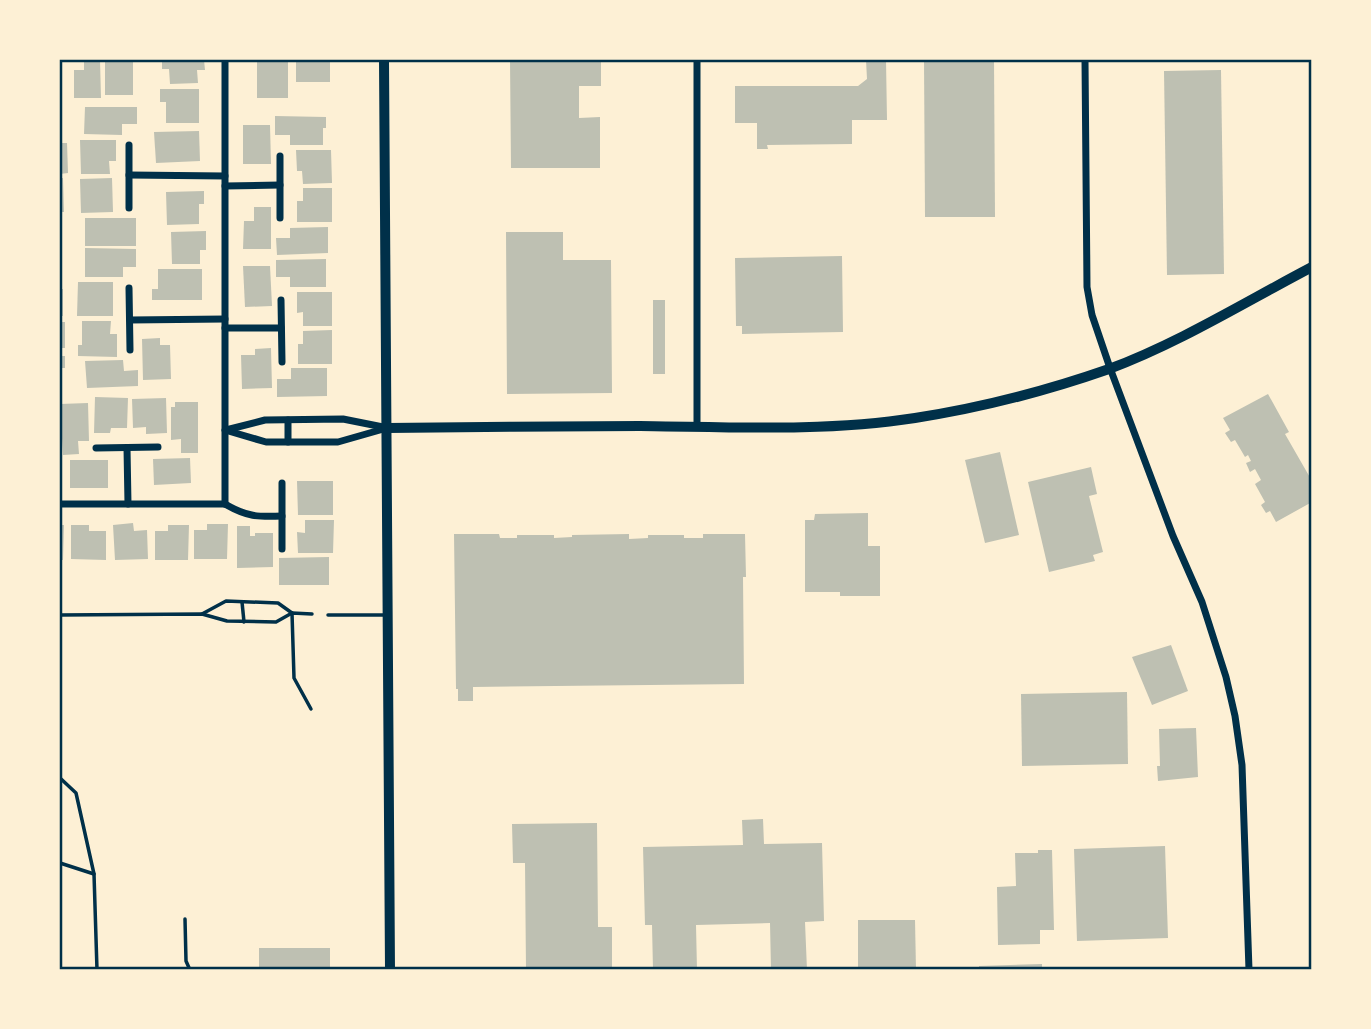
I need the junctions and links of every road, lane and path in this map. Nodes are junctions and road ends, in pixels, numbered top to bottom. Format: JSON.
{"nodes":[{"id":1,"x":225,"y":60,"type":"edge"},
{"id":2,"x":384,"y":60,"type":"edge"},
{"id":3,"x":696,"y":60,"type":"edge"},
{"id":4,"x":1085,"y":60,"type":"edge"},
{"id":5,"x":129,"y":145,"type":"dead end"},
{"id":6,"x":280,"y":156,"type":"dead end"},
{"id":7,"x":129,"y":175,"type":"junction"},
{"id":8,"x":225,"y":176,"type":"junction"},
{"id":9,"x":280,"y":185,"type":"junction"},
{"id":10,"x":225,"y":186,"type":"junction"},
{"id":11,"x":130,"y":208,"type":"dead end"},
{"id":12,"x":280,"y":218,"type":"dead end"},
{"id":13,"x":1311,"y":267,"type":"edge"},
{"id":14,"x":129,"y":288,"type":"dead end"},
{"id":15,"x":281,"y":300,"type":"dead end"},
{"id":16,"x":225,"y":319,"type":"junction"},
{"id":17,"x":130,"y":320,"type":"junction"},
{"id":18,"x":225,"y":328,"type":"junction"},
{"id":19,"x":281,"y":328,"type":"junction"},
{"id":20,"x":130,"y":350,"type":"dead end"},
{"id":21,"x":282,"y":362,"type":"dead end"},
{"id":22,"x":1110,"y":368,"type":"junction"},
{"id":23,"x":288,"y":420,"type":"junction"},
{"id":24,"x":697,"y":427,"type":"junction"},
{"id":25,"x":387,"y":428,"type":"junction"},
{"id":26,"x":225,"y":430,"type":"junction"},
{"id":27,"x":288,"y":442,"type":"junction"},
{"id":28,"x":158,"y":447,"type":"dead end"},
{"id":29,"x":96,"y":448,"type":"dead end"},
{"id":30,"x":127,"y":448,"type":"junction"},
{"id":31,"x":282,"y":483,"type":"dead end"},
{"id":32,"x":60,"y":504,"type":"edge"},
{"id":33,"x":128,"y":504,"type":"junction"},
{"id":34,"x":225,"y":504,"type":"junction"},
{"id":35,"x":282,"y":516,"type":"junction"},
{"id":36,"x":282,"y":550,"type":"dead end"},
{"id":37,"x":243,"y":602,"type":"junction"},
{"id":38,"x":292,"y":613,"type":"junction"},
{"id":39,"x":202,"y":614,"type":"junction"},
{"id":40,"x":312,"y":614,"type":"dead end"},
{"id":41,"x":60,"y":615,"type":"edge"},
{"id":42,"x":328,"y":615,"type":"dead end"},
{"id":43,"x":388,"y":615,"type":"junction"},
{"id":44,"x":244,"y":622,"type":"junction"},
{"id":45,"x":311,"y":709,"type":"dead end"},
{"id":46,"x":60,"y":778,"type":"edge"},
{"id":47,"x":60,"y":863,"type":"edge"},
{"id":48,"x":94,"y":874,"type":"junction"},
{"id":49,"x":185,"y":919,"type":"dead end"},
{"id":50,"x":97,"y":970,"type":"edge"},
{"id":51,"x":190,"y":970,"type":"edge"},
{"id":52,"x":390,"y":970,"type":"edge"},
{"id":53,"x":1249,"y":970,"type":"edge"}],
"edges":[{"from":1,"to":8,"type":"street"},
{"from":2,"to":25,"type":"main road"},
{"from":3,"to":24,"type":"street"},
{"from":4,"to":22,"type":"street"},
{"from":5,"to":7,"type":"street"},
{"from":6,"to":9,"type":"street"},
{"from":7,"to":8,"type":"street"},
{"from":7,"to":11,"type":"street"},
{"from":8,"to":10,"type":"street"},
{"from":9,"to":10,"type":"street"},
{"from":9,"to":12,"type":"street"},
{"from":10,"to":16,"type":"street"},
{"from":13,"to":22,"type":"street"},
{"from":14,"to":17,"type":"street"},
{"from":15,"to":19,"type":"street"},
{"from":16,"to":17,"type":"street"},
{"from":16,"to":18,"type":"street"},
{"from":17,"to":20,"type":"street"},
{"from":18,"to":19,"type":"street"},
{"from":18,"to":26,"type":"street"},
{"from":19,"to":21,"type":"street"},
{"from":22,"to":24,"type":"street"},
{"from":22,"to":53,"type":"street"},
{"from":23,"to":25,"type":"street"},
{"from":23,"to":26,"type":"street"},
{"from":23,"to":27,"type":"street"},
{"from":24,"to":25,"type":"street"},
{"from":25,"to":27,"type":"street"},
{"from":25,"to":43,"type":"main road"},
{"from":26,"to":27,"type":"street"},
{"from":26,"to":34,"type":"street"},
{"from":28,"to":30,"type":"street"},
{"from":29,"to":30,"type":"street"},
{"from":30,"to":33,"type":"street"},
{"from":31,"to":35,"type":"street"},
{"from":32,"to":33,"type":"street"},
{"from":33,"to":34,"type":"street"},
{"from":34,"to":35,"type":"street"},
{"from":35,"to":36,"type":"street"},
{"from":37,"to":38,"type":"lane"},
{"from":37,"to":39,"type":"lane"},
{"from":37,"to":44,"type":"lane"},
{"from":38,"to":40,"type":"lane"},
{"from":38,"to":44,"type":"lane"},
{"from":38,"to":45,"type":"lane"},
{"from":39,"to":41,"type":"lane"},
{"from":39,"to":44,"type":"lane"},
{"from":42,"to":43,"type":"lane"},
{"from":43,"to":52,"type":"main road"},
{"from":46,"to":48,"type":"lane"},
{"from":47,"to":48,"type":"lane"},
{"from":48,"to":50,"type":"lane"},
{"from":49,"to":51,"type":"lane"}]}
